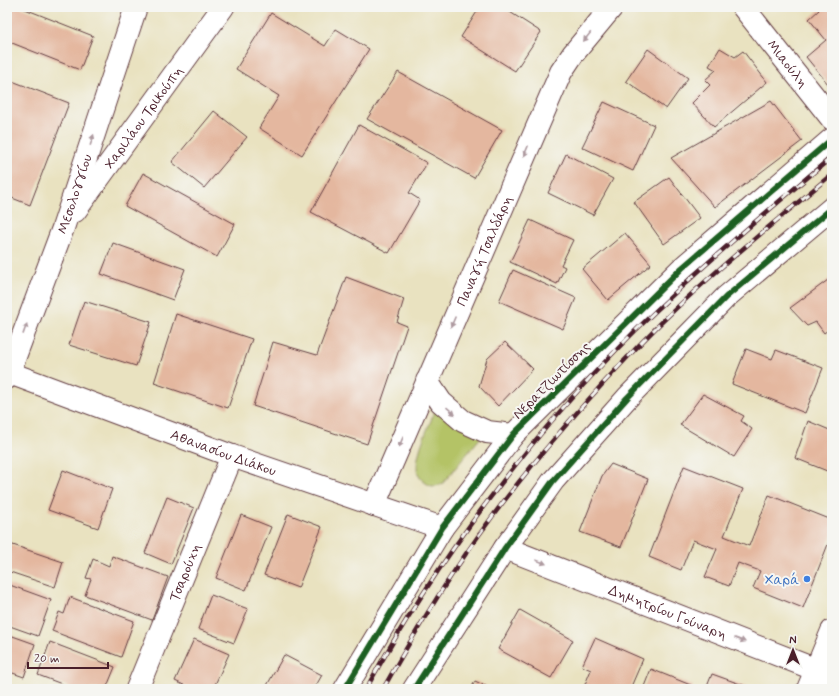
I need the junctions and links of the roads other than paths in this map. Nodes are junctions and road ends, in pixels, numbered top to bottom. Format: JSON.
{"nodes":[{"id":1,"x":136,"y":7,"type":"edge"},
{"id":2,"x":223,"y":7,"type":"edge"},
{"id":3,"x":612,"y":7,"type":"edge"},
{"id":4,"x":743,"y":7,"type":"edge"},
{"id":5,"x":832,"y":119,"type":"edge"},
{"id":6,"x":832,"y":139,"type":"edge"},
{"id":7,"x":832,"y":208,"type":"edge"},
{"id":8,"x":823,"y":226,"type":"edge"},
{"id":9,"x":63,"y":228,"type":"junction"},
{"id":10,"x":8,"y":374,"type":"edge"},
{"id":11,"x":427,"y":381,"type":"junction"},
{"id":12,"x":513,"y":435,"type":"junction"},
{"id":13,"x":232,"y":456,"type":"junction"},
{"id":14,"x":374,"y":505,"type":"junction"},
{"id":15,"x":442,"y":528,"type":"junction"},
{"id":16,"x":505,"y":548,"type":"junction"},
{"id":17,"x":832,"y":631,"type":"edge"},
{"id":18,"x":819,"y":678,"type":"edge"},
{"id":19,"x":137,"y":689,"type":"edge"},
{"id":20,"x":345,"y":689,"type":"edge"},
{"id":21,"x":414,"y":689,"type":"edge"}],
"edges":[{"from":9,"to":1,"type":"street","name":"Μεσολογγίου","one_way":true},
{"from":2,"to":9,"type":"street","name":"Χαριλάου Τρικούπη"},
{"from":3,"to":11,"type":"street","name":"Παναγή Τσαλδάρη","one_way":true},
{"from":4,"to":5,"type":"street","name":"Μιαούλη"},
{"from":6,"to":12,"type":"street","name":"Νερατζιωτίσσης"},
{"from":7,"to":8,"type":"street"},
{"from":8,"to":16,"type":"street"},
{"from":10,"to":9,"type":"street","name":"Μεσολογγίου","one_way":true},
{"from":10,"to":13,"type":"street","name":"Αθανασίου Διάκου"},
{"from":11,"to":12,"type":"street","one_way":true},
{"from":11,"to":14,"type":"street","name":"Παναγή Τσαλδάρη","one_way":true},
{"from":12,"to":15,"type":"street","name":"Νερατζιωτίσσης"},
{"from":13,"to":14,"type":"street","name":"Αθανασίου Διάκου"},
{"from":13,"to":19,"type":"street","name":"Τσαρούχη"},
{"from":14,"to":15,"type":"street","name":"Αθανασίου Διάκου"},
{"from":15,"to":20,"type":"street","name":"Νερατζιωτίσσης"},
{"from":16,"to":18,"type":"street","name":"Δημητρίου Γούναρη","one_way":true},
{"from":16,"to":21,"type":"street"},
{"from":17,"to":18,"type":"street"}]}
